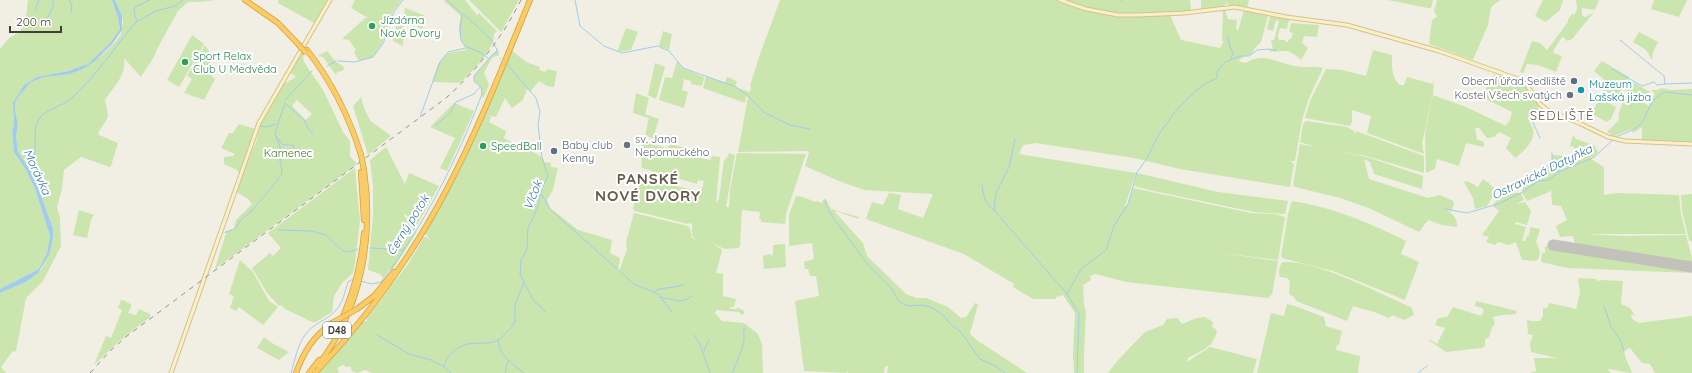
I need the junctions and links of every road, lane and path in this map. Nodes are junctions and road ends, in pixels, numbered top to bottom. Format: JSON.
{"nodes":[{"id":1,"x":245,"y":0,"type":"edge"},
{"id":2,"x":250,"y":0,"type":"edge"},
{"id":3,"x":330,"y":0,"type":"edge"},
{"id":4,"x":529,"y":0,"type":"edge"},
{"id":5,"x":1060,"y":0,"type":"edge"},
{"id":6,"x":299,"y":42,"type":"junction"},
{"id":7,"x":1692,"y":144,"type":"edge"},
{"id":8,"x":422,"y":232,"type":"junction"},
{"id":9,"x":357,"y":283,"type":"junction"},
{"id":10,"x":171,"y":373,"type":"edge"},
{"id":11,"x":296,"y":373,"type":"edge"},
{"id":12,"x":309,"y":373,"type":"edge"},
{"id":13,"x":314,"y":373,"type":"edge"}],
"edges":[{"from":1,"to":6,"type":"highway","number":"D48"},
{"from":2,"to":6,"type":"highway","number":"D48"},
{"from":3,"to":10,"type":"main road"},
{"from":4,"to":8,"type":"highway"},
{"from":5,"to":7,"type":"main road"},
{"from":6,"to":9,"type":"highway","number":"D48","bridge":true},
{"from":8,"to":11,"type":"highway","bridge":true},
{"from":8,"to":13,"type":"highway"},
{"from":9,"to":12,"type":"highway","number":"D48"},
{"from":9,"to":13,"type":"highway","number":"D48"}]}
